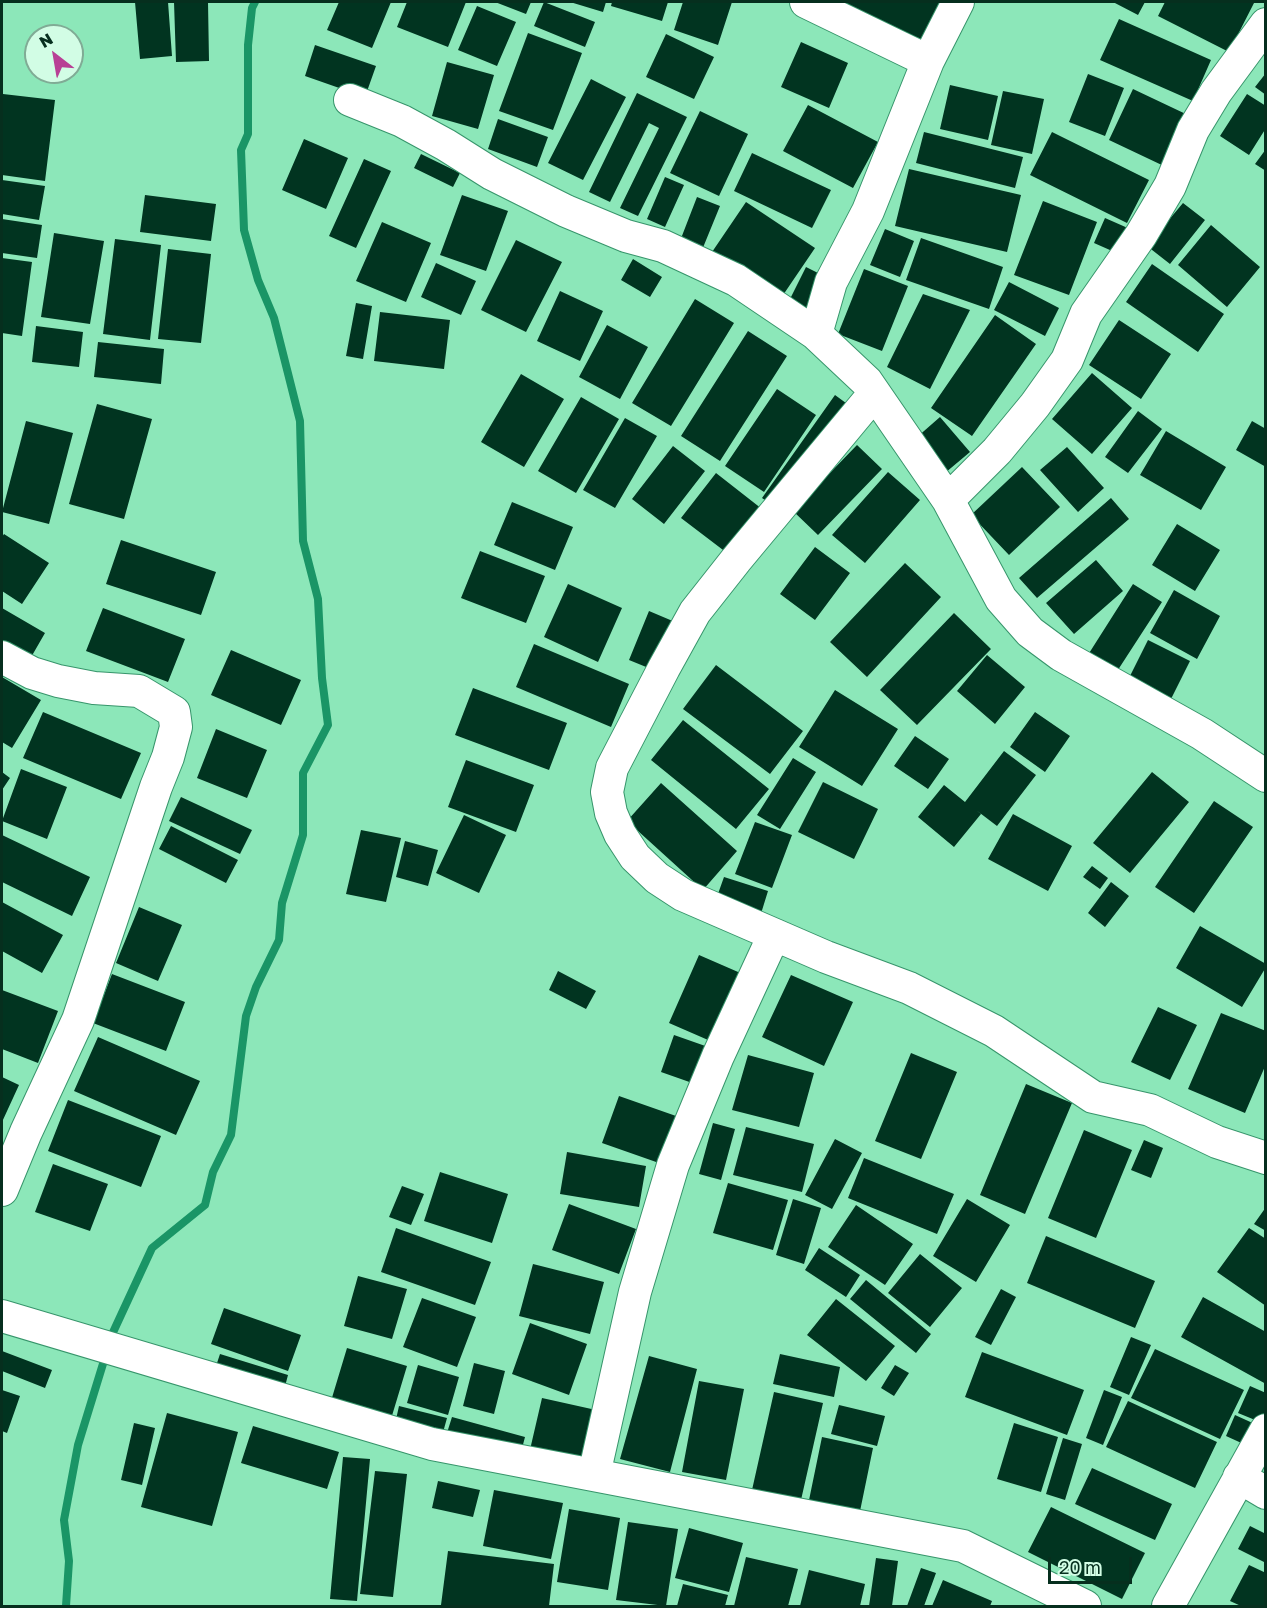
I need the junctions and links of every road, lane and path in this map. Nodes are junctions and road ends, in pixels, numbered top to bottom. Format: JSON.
{"nodes":[{"id":1,"x":806,"y":2,"type":"edge"},
{"id":2,"x":958,"y":2,"type":"edge"},
{"id":3,"x":1266,"y":24,"type":"edge"},
{"id":4,"x":928,"y":61,"type":"junction"},
{"id":5,"x":350,"y":100,"type":"dead end"},
{"id":6,"x":816,"y":334,"type":"junction"},
{"id":7,"x":874,"y":394,"type":"junction"},
{"id":8,"x":948,"y":500,"type":"junction"},
{"id":9,"x":2,"y":657,"type":"edge"},
{"id":10,"x":1266,"y":776,"type":"edge"},
{"id":11,"x":774,"y":934,"type":"junction"},
{"id":12,"x":1266,"y":1158,"type":"edge"},
{"id":13,"x":2,"y":1190,"type":"edge"},
{"id":14,"x":2,"y":1316,"type":"edge"},
{"id":15,"x":1266,"y":1430,"type":"edge"},
{"id":16,"x":594,"y":1475,"type":"junction"},
{"id":17,"x":1252,"y":1485,"type":"edge"},
{"id":18,"x":1085,"y":1606,"type":"edge"},
{"id":19,"x":1168,"y":1606,"type":"edge"}],
"edges":[{"from":1,"to":4,"type":"street"},
{"from":2,"to":4,"type":"street"},
{"from":3,"to":8,"type":"street"},
{"from":4,"to":6,"type":"street"},
{"from":5,"to":6,"type":"street"},
{"from":6,"to":7,"type":"street"},
{"from":7,"to":8,"type":"street"},
{"from":7,"to":11,"type":"street"},
{"from":8,"to":10,"type":"street"},
{"from":9,"to":13,"type":"street"},
{"from":11,"to":12,"type":"street"},
{"from":11,"to":16,"type":"street"},
{"from":14,"to":16,"type":"street"},
{"from":15,"to":17,"type":"street"},
{"from":16,"to":18,"type":"street"},
{"from":17,"to":19,"type":"street"}]}
